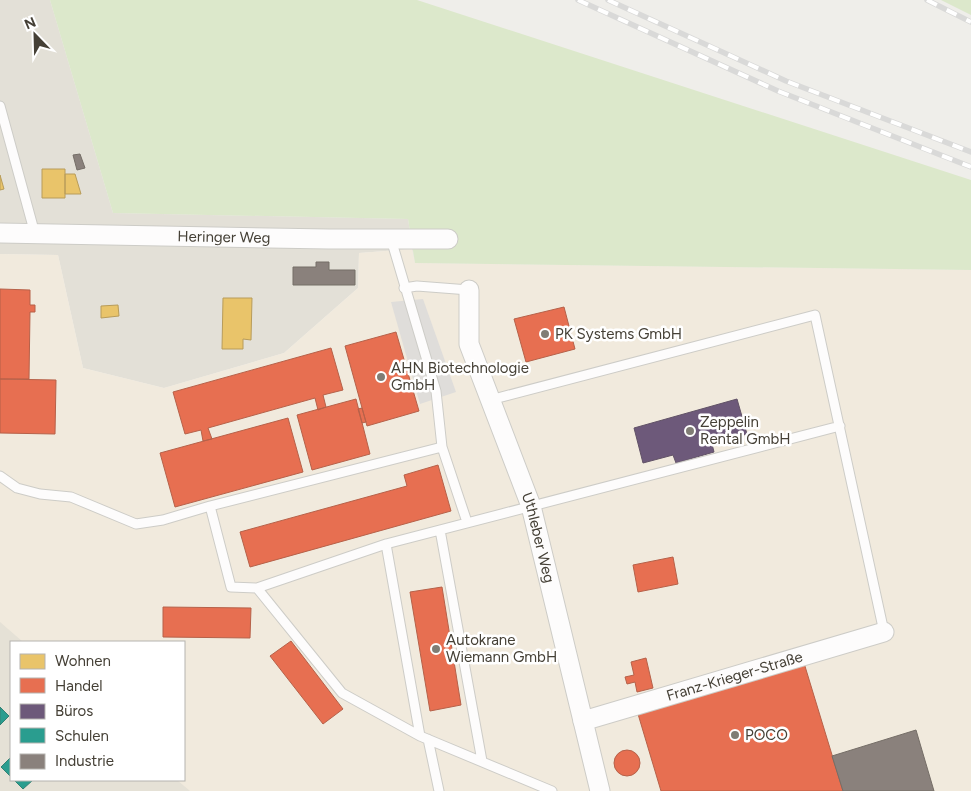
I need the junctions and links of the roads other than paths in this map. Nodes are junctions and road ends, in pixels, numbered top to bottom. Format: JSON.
{"nodes":[{"id":1,"x":0,"y":106,"type":"edge"},
{"id":2,"x":0,"y":233,"type":"edge"},
{"id":3,"x":35,"y":234,"type":"junction"},
{"id":4,"x":390,"y":239,"type":"junction"},
{"id":5,"x":448,"y":239,"type":"dead end"},
{"id":6,"x":404,"y":288,"type":"junction"},
{"id":7,"x":469,"y":290,"type":"joint"},
{"id":8,"x":490,"y":400,"type":"junction"},
{"id":9,"x":840,"y":426,"type":"junction"},
{"id":10,"x":442,"y":447,"type":"junction"},
{"id":11,"x":0,"y":476,"type":"edge"},
{"id":12,"x":210,"y":506,"type":"junction"},
{"id":13,"x":531,"y":506,"type":"junction"},
{"id":14,"x":467,"y":522,"type":"junction"},
{"id":15,"x":440,"y":530,"type":"junction"},
{"id":16,"x":386,"y":544,"type":"junction"},
{"id":17,"x":257,"y":588,"type":"junction"},
{"id":18,"x":884,"y":632,"type":"joint"},
{"id":19,"x":583,"y":722,"type":"junction"},
{"id":20,"x":424,"y":737,"type":"junction"},
{"id":21,"x":482,"y":761,"type":"junction"},
{"id":22,"x":527,"y":781,"type":"junction"},
{"id":23,"x":439,"y":791,"type":"edge"},
{"id":24,"x":530,"y":791,"type":"edge"},
{"id":25,"x":552,"y":791,"type":"edge"},
{"id":26,"x":600,"y":791,"type":"edge"}],
"edges":[{"from":1,"to":3,"type":"lane"},
{"from":2,"to":3,"type":"street","name":"Heringer Weg"},
{"from":3,"to":4,"type":"street","name":"Heringer Weg"},
{"from":4,"to":5,"type":"street","name":"Heringer Weg"},
{"from":4,"to":6,"type":"lane"},
{"from":6,"to":7,"type":"lane"},
{"from":6,"to":10,"type":"lane"},
{"from":7,"to":8,"type":"street","name":"Uthleber Weg"},
{"from":8,"to":9,"type":"lane"},
{"from":8,"to":13,"type":"street","name":"Uthleber Weg"},
{"from":9,"to":13,"type":"lane"},
{"from":9,"to":18,"type":"lane"},
{"from":10,"to":12,"type":"lane"},
{"from":10,"to":14,"type":"lane"},
{"from":11,"to":12,"type":"lane"},
{"from":12,"to":17,"type":"lane"},
{"from":13,"to":14,"type":"lane"},
{"from":13,"to":19,"type":"street","name":"Uthleber Weg"},
{"from":14,"to":15,"type":"lane"},
{"from":15,"to":16,"type":"lane"},
{"from":15,"to":21,"type":"lane"},
{"from":16,"to":17,"type":"lane"},
{"from":16,"to":20,"type":"lane"},
{"from":17,"to":20,"type":"lane"},
{"from":18,"to":19,"type":"street","name":"Franz-Krieger-Straße"},
{"from":19,"to":26,"type":"street","name":"Uthleber Weg"},
{"from":20,"to":21,"type":"lane"},
{"from":20,"to":23,"type":"lane"},
{"from":21,"to":22,"type":"lane"},
{"from":22,"to":24,"type":"lane"},
{"from":22,"to":25,"type":"lane"}]}
